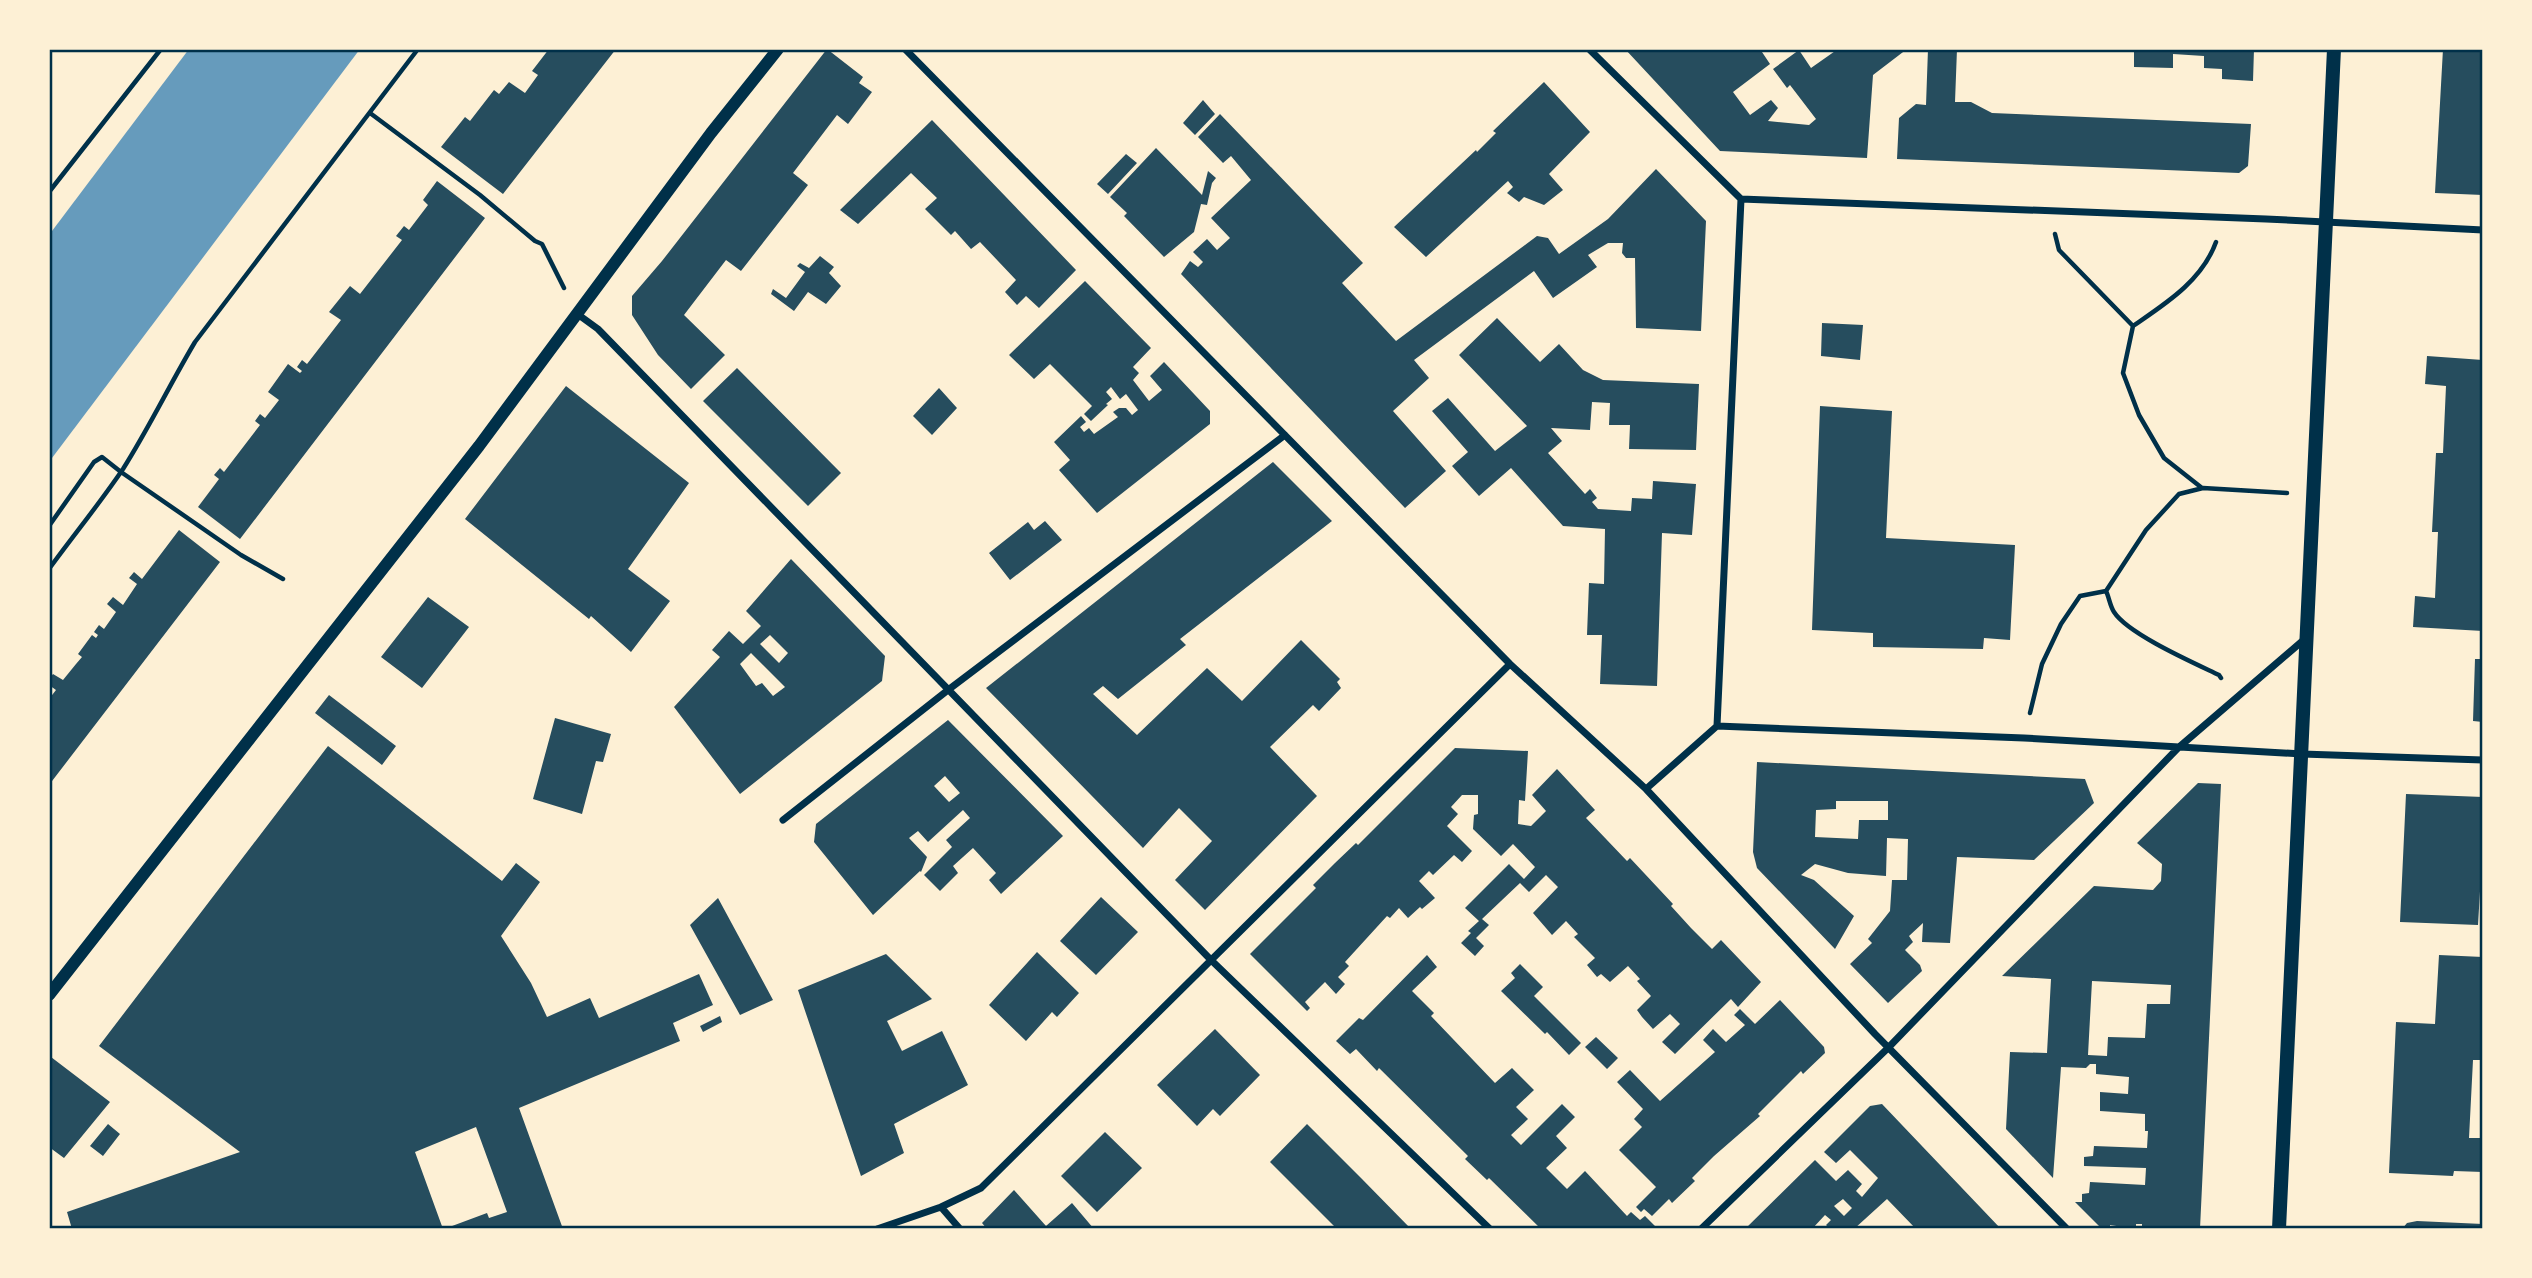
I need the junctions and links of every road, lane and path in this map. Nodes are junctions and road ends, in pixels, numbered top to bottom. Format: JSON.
{"nodes":[{"id":1,"x":161,"y":49,"type":"edge"},
{"id":2,"x":418,"y":49,"type":"edge"},
{"id":3,"x":779,"y":49,"type":"edge"},
{"id":4,"x":905,"y":49,"type":"edge"},
{"id":5,"x":1589,"y":49,"type":"edge"},
{"id":6,"x":2334,"y":49,"type":"edge"},
{"id":7,"x":370,"y":113,"type":"junction"},
{"id":8,"x":49,"y":192,"type":"edge"},
{"id":9,"x":1741,"y":199,"type":"junction"},
{"id":10,"x":2048,"y":211,"type":"junction"},
{"id":11,"x":2224,"y":218,"type":"junction"},
{"id":12,"x":2326,"y":222,"type":"junction"},
{"id":13,"x":2483,"y":230,"type":"edge"},
{"id":14,"x":576,"y":313,"type":"junction"},
{"id":15,"x":2133,"y":326,"type":"junction"},
{"id":16,"x":1285,"y":435,"type":"junction"},
{"id":17,"x":121,"y":472,"type":"junction"},
{"id":18,"x":2203,"y":488,"type":"junction"},
{"id":19,"x":2313,"y":494,"type":"junction"},
{"id":20,"x":49,"y":526,"type":"edge"},
{"id":21,"x":49,"y":569,"type":"edge"},
{"id":22,"x":283,"y":579,"type":"dead end"},
{"id":23,"x":2106,"y":591,"type":"junction"},
{"id":24,"x":2307,"y":638,"type":"junction"},
{"id":25,"x":1510,"y":664,"type":"junction"},
{"id":26,"x":948,"y":690,"type":"junction"},
{"id":27,"x":2233,"y":700,"type":"junction"},
{"id":28,"x":1717,"y":726,"type":"junction"},
{"id":29,"x":2024,"y":738,"type":"junction"},
{"id":30,"x":2178,"y":748,"type":"junction"},
{"id":31,"x":2302,"y":754,"type":"junction"},
{"id":32,"x":2483,"y":760,"type":"edge"},
{"id":33,"x":1646,"y":789,"type":"junction"},
{"id":34,"x":783,"y":820,"type":"dead end"},
{"id":35,"x":1211,"y":960,"type":"junction"},
{"id":36,"x":49,"y":995,"type":"edge"},
{"id":37,"x":1888,"y":1048,"type":"junction"},
{"id":38,"x":941,"y":1207,"type":"junction"},
{"id":39,"x":877,"y":1229,"type":"edge"},
{"id":40,"x":960,"y":1229,"type":"edge"},
{"id":41,"x":1490,"y":1229,"type":"edge"},
{"id":42,"x":1701,"y":1229,"type":"edge"},
{"id":43,"x":2067,"y":1229,"type":"edge"},
{"id":44,"x":2279,"y":1229,"type":"edge"}],
"edges":[{"from":1,"to":8,"type":"path"},
{"from":2,"to":7,"type":"path"},
{"from":3,"to":14,"type":"street"},
{"from":4,"to":16,"type":"street"},
{"from":5,"to":9,"type":"street"},
{"from":6,"to":12,"type":"main road"},
{"from":7,"to":14,"type":"path"},
{"from":7,"to":17,"type":"path"},
{"from":9,"to":10,"type":"street"},
{"from":9,"to":28,"type":"street"},
{"from":10,"to":11,"type":"street"},
{"from":10,"to":15,"type":"path"},
{"from":11,"to":12,"type":"street"},
{"from":11,"to":15,"type":"path"},
{"from":12,"to":13,"type":"street"},
{"from":12,"to":19,"type":"main road"},
{"from":14,"to":26,"type":"street"},
{"from":14,"to":36,"type":"street"},
{"from":15,"to":18,"type":"path"},
{"from":16,"to":25,"type":"street"},
{"from":16,"to":26,"type":"street"},
{"from":17,"to":20,"type":"path"},
{"from":17,"to":21,"type":"path"},
{"from":17,"to":22,"type":"path"},
{"from":18,"to":19,"type":"path"},
{"from":18,"to":23,"type":"path"},
{"from":19,"to":24,"type":"main road"},
{"from":23,"to":27,"type":"path"},
{"from":23,"to":29,"type":"path"},
{"from":24,"to":27,"type":"street"},
{"from":24,"to":31,"type":"main road"},
{"from":25,"to":33,"type":"street"},
{"from":25,"to":35,"type":"street"},
{"from":26,"to":34,"type":"street"},
{"from":26,"to":35,"type":"street"},
{"from":27,"to":30,"type":"street"},
{"from":28,"to":29,"type":"street"},
{"from":28,"to":33,"type":"street"},
{"from":29,"to":30,"type":"street"},
{"from":30,"to":31,"type":"street"},
{"from":30,"to":37,"type":"street"},
{"from":31,"to":32,"type":"street"},
{"from":31,"to":44,"type":"main road"},
{"from":33,"to":37,"type":"street"},
{"from":35,"to":38,"type":"street"},
{"from":35,"to":41,"type":"street"},
{"from":37,"to":42,"type":"street"},
{"from":37,"to":43,"type":"street"},
{"from":38,"to":39,"type":"street"},
{"from":38,"to":40,"type":"street"}]}
